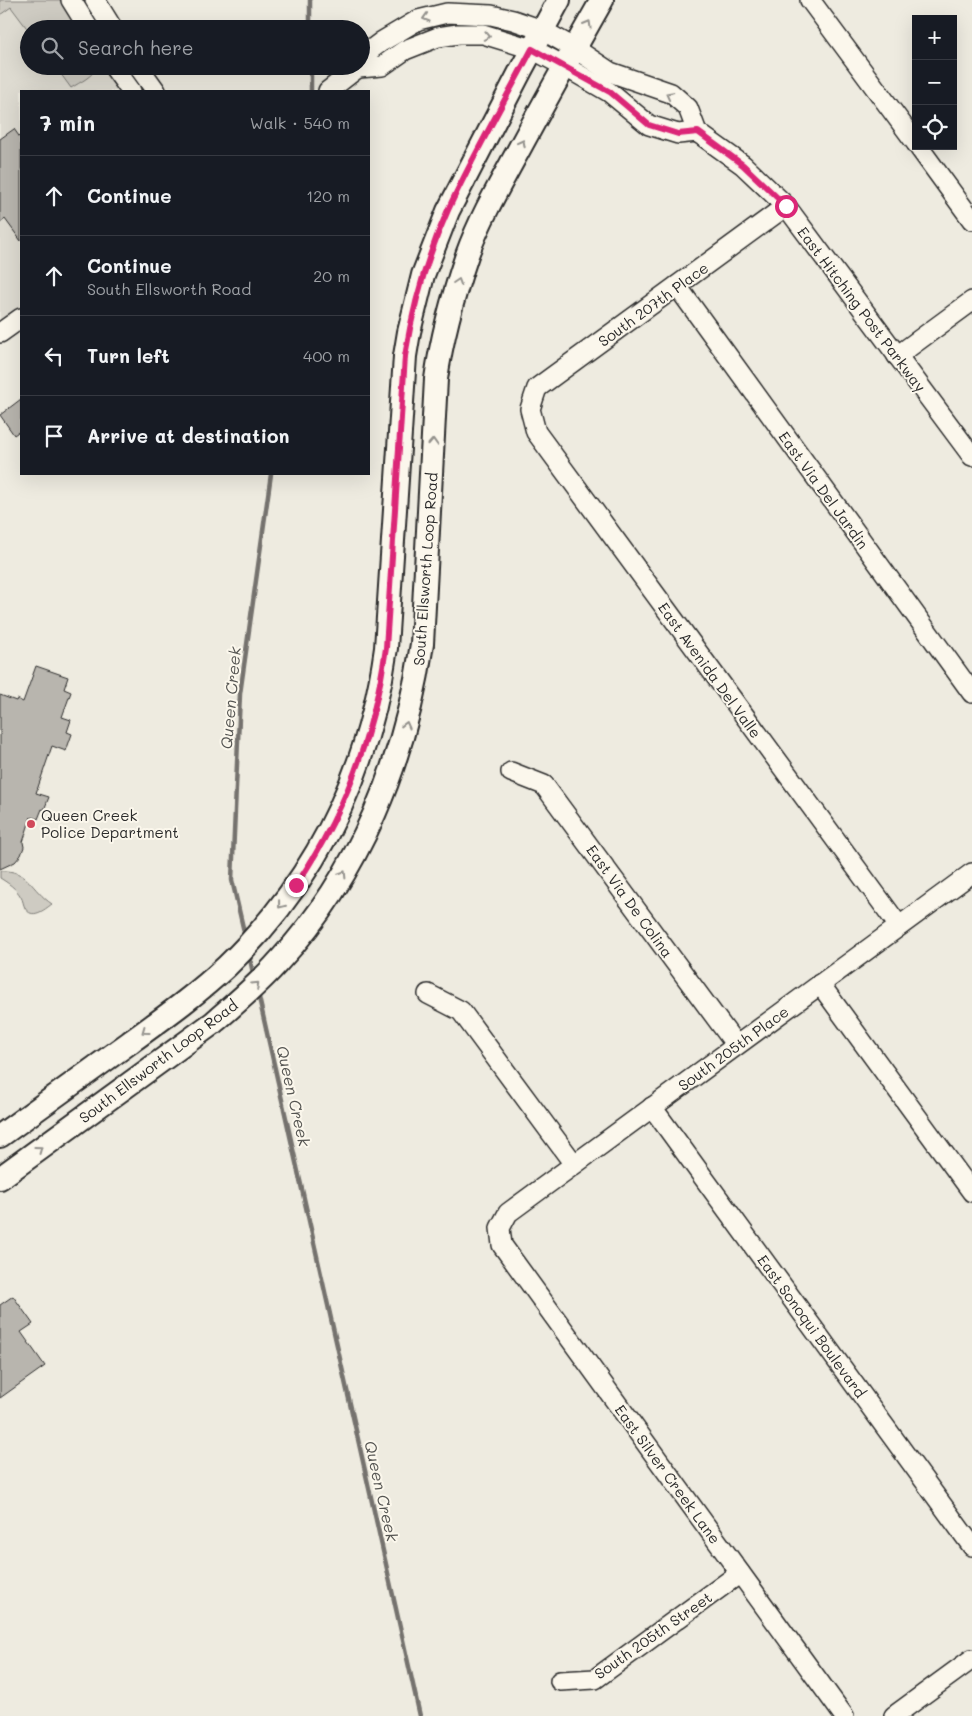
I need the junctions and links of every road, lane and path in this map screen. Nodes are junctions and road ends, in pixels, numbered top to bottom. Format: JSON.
{"nodes":[{"id":1,"x":70,"y":0,"type":"edge"},
{"id":2,"x":95,"y":0,"type":"edge"},
{"id":3,"x":559,"y":0,"type":"edge"},
{"id":4,"x":602,"y":0,"type":"edge"},
{"id":5,"x":810,"y":0,"type":"edge"},
{"id":6,"x":83,"y":20,"type":"edge"},
{"id":7,"x":107,"y":20,"type":"edge"},
{"id":8,"x":537,"y":39,"type":"junction"},
{"id":9,"x":569,"y":57,"type":"junction"},
{"id":10,"x":370,"y":66,"type":"edge"},
{"id":11,"x":119,"y":75,"type":"edge"},
{"id":12,"x":144,"y":75,"type":"edge"},
{"id":13,"x":348,"y":75,"type":"edge"},
{"id":14,"x":130,"y":90,"type":"edge"},
{"id":15,"x":155,"y":90,"type":"edge"},
{"id":16,"x":329,"y":90,"type":"edge"},
{"id":17,"x":698,"y":132,"type":"junction"},
{"id":18,"x":912,"y":138,"type":"edge"},
{"id":19,"x":921,"y":150,"type":"edge"},
{"id":20,"x":786,"y":206,"type":"junction"},
{"id":21,"x":972,"y":220,"type":"edge"},
{"id":22,"x":677,"y":286,"type":"junction"},
{"id":23,"x":972,"y":301,"type":"edge"},
{"id":24,"x":20,"y":319,"type":"edge"},
{"id":25,"x":0,"y":333,"type":"edge"},
{"id":26,"x":897,"y":356,"type":"junction"},
{"id":27,"x":530,"y":409,"type":"joint"},
{"id":28,"x":972,"y":456,"type":"edge"},
{"id":29,"x":972,"y":693,"type":"edge"},
{"id":30,"x":511,"y":772,"type":"dead end"},
{"id":31,"x":972,"y":873,"type":"edge"},
{"id":32,"x":899,"y":926,"type":"junction"},
{"id":33,"x":820,"y":984,"type":"junction"},
{"id":34,"x":428,"y":994,"type":"dead end"},
{"id":35,"x":736,"y":1045,"type":"junction"},
{"id":36,"x":652,"y":1107,"type":"junction"},
{"id":37,"x":0,"y":1136,"type":"edge"},
{"id":38,"x":574,"y":1164,"type":"junction"},
{"id":39,"x":0,"y":1178,"type":"edge"},
{"id":40,"x":972,"y":1192,"type":"edge"},
{"id":41,"x":500,"y":1228,"type":"joint"},
{"id":42,"x":972,"y":1546,"type":"edge"},
{"id":43,"x":740,"y":1573,"type":"junction"},
{"id":44,"x":972,"y":1659,"type":"edge"},
{"id":45,"x":560,"y":1681,"type":"dead end"},
{"id":46,"x":844,"y":1716,"type":"edge"},
{"id":47,"x":894,"y":1716,"type":"edge"}],
"edges":[{"from":1,"to":6,"type":"street"},
{"from":2,"to":7,"type":"street"},
{"from":3,"to":8,"type":"main road","name":"South Ellsworth Loop Road"},
{"from":9,"to":4,"type":"main road","name":"South Ellsworth Loop Road","one_way":true},
{"from":5,"to":18,"type":"street"},
{"from":8,"to":9,"type":"street"},
{"from":8,"to":10,"type":"street"},
{"from":8,"to":37,"type":"main road","name":"South Ellsworth Loop Road","one_way":true},
{"from":9,"to":17,"type":"street"},
{"from":17,"to":9,"type":"street","one_way":true},
{"from":39,"to":9,"type":"main road","name":"South Ellsworth Loop Road","one_way":true},
{"from":11,"to":14,"type":"street"},
{"from":12,"to":15,"type":"street"},
{"from":13,"to":16,"type":"street"},
{"from":17,"to":20,"type":"street","name":"East Hitching Post Parkway"},
{"from":19,"to":21,"type":"street"},
{"from":20,"to":22,"type":"street","name":"South 207th Place"},
{"from":20,"to":26,"type":"street","name":"East Hitching Post Parkway"},
{"from":22,"to":27,"type":"street","name":"South 207th Place"},
{"from":22,"to":29,"type":"street","name":"East Via Del Jardin"},
{"from":23,"to":26,"type":"street"},
{"from":24,"to":25,"type":"street"},
{"from":26,"to":28,"type":"street","name":"East Hitching Post Parkway"},
{"from":27,"to":32,"type":"street","name":"East Avenida Del Valle"},
{"from":30,"to":35,"type":"street","name":"East Via De Colina"},
{"from":31,"to":32,"type":"street","name":"South 205th Place"},
{"from":32,"to":33,"type":"street","name":"South 205th Place"},
{"from":33,"to":35,"type":"street","name":"South 205th Place"},
{"from":33,"to":40,"type":"street"},
{"from":34,"to":38,"type":"street"},
{"from":35,"to":36,"type":"street","name":"South 205th Place"},
{"from":36,"to":38,"type":"street","name":"South 205th Place"},
{"from":36,"to":42,"type":"street","name":"East Sonoqui Boulevard"},
{"from":38,"to":41,"type":"street","name":"South 205th Place"},
{"from":41,"to":43,"type":"street","name":"East Silver Creek Lane"},
{"from":43,"to":45,"type":"street","name":"South 205th Street"},
{"from":43,"to":46,"type":"street","name":"East Silver Creek Lane"},
{"from":44,"to":47,"type":"street"}]}
